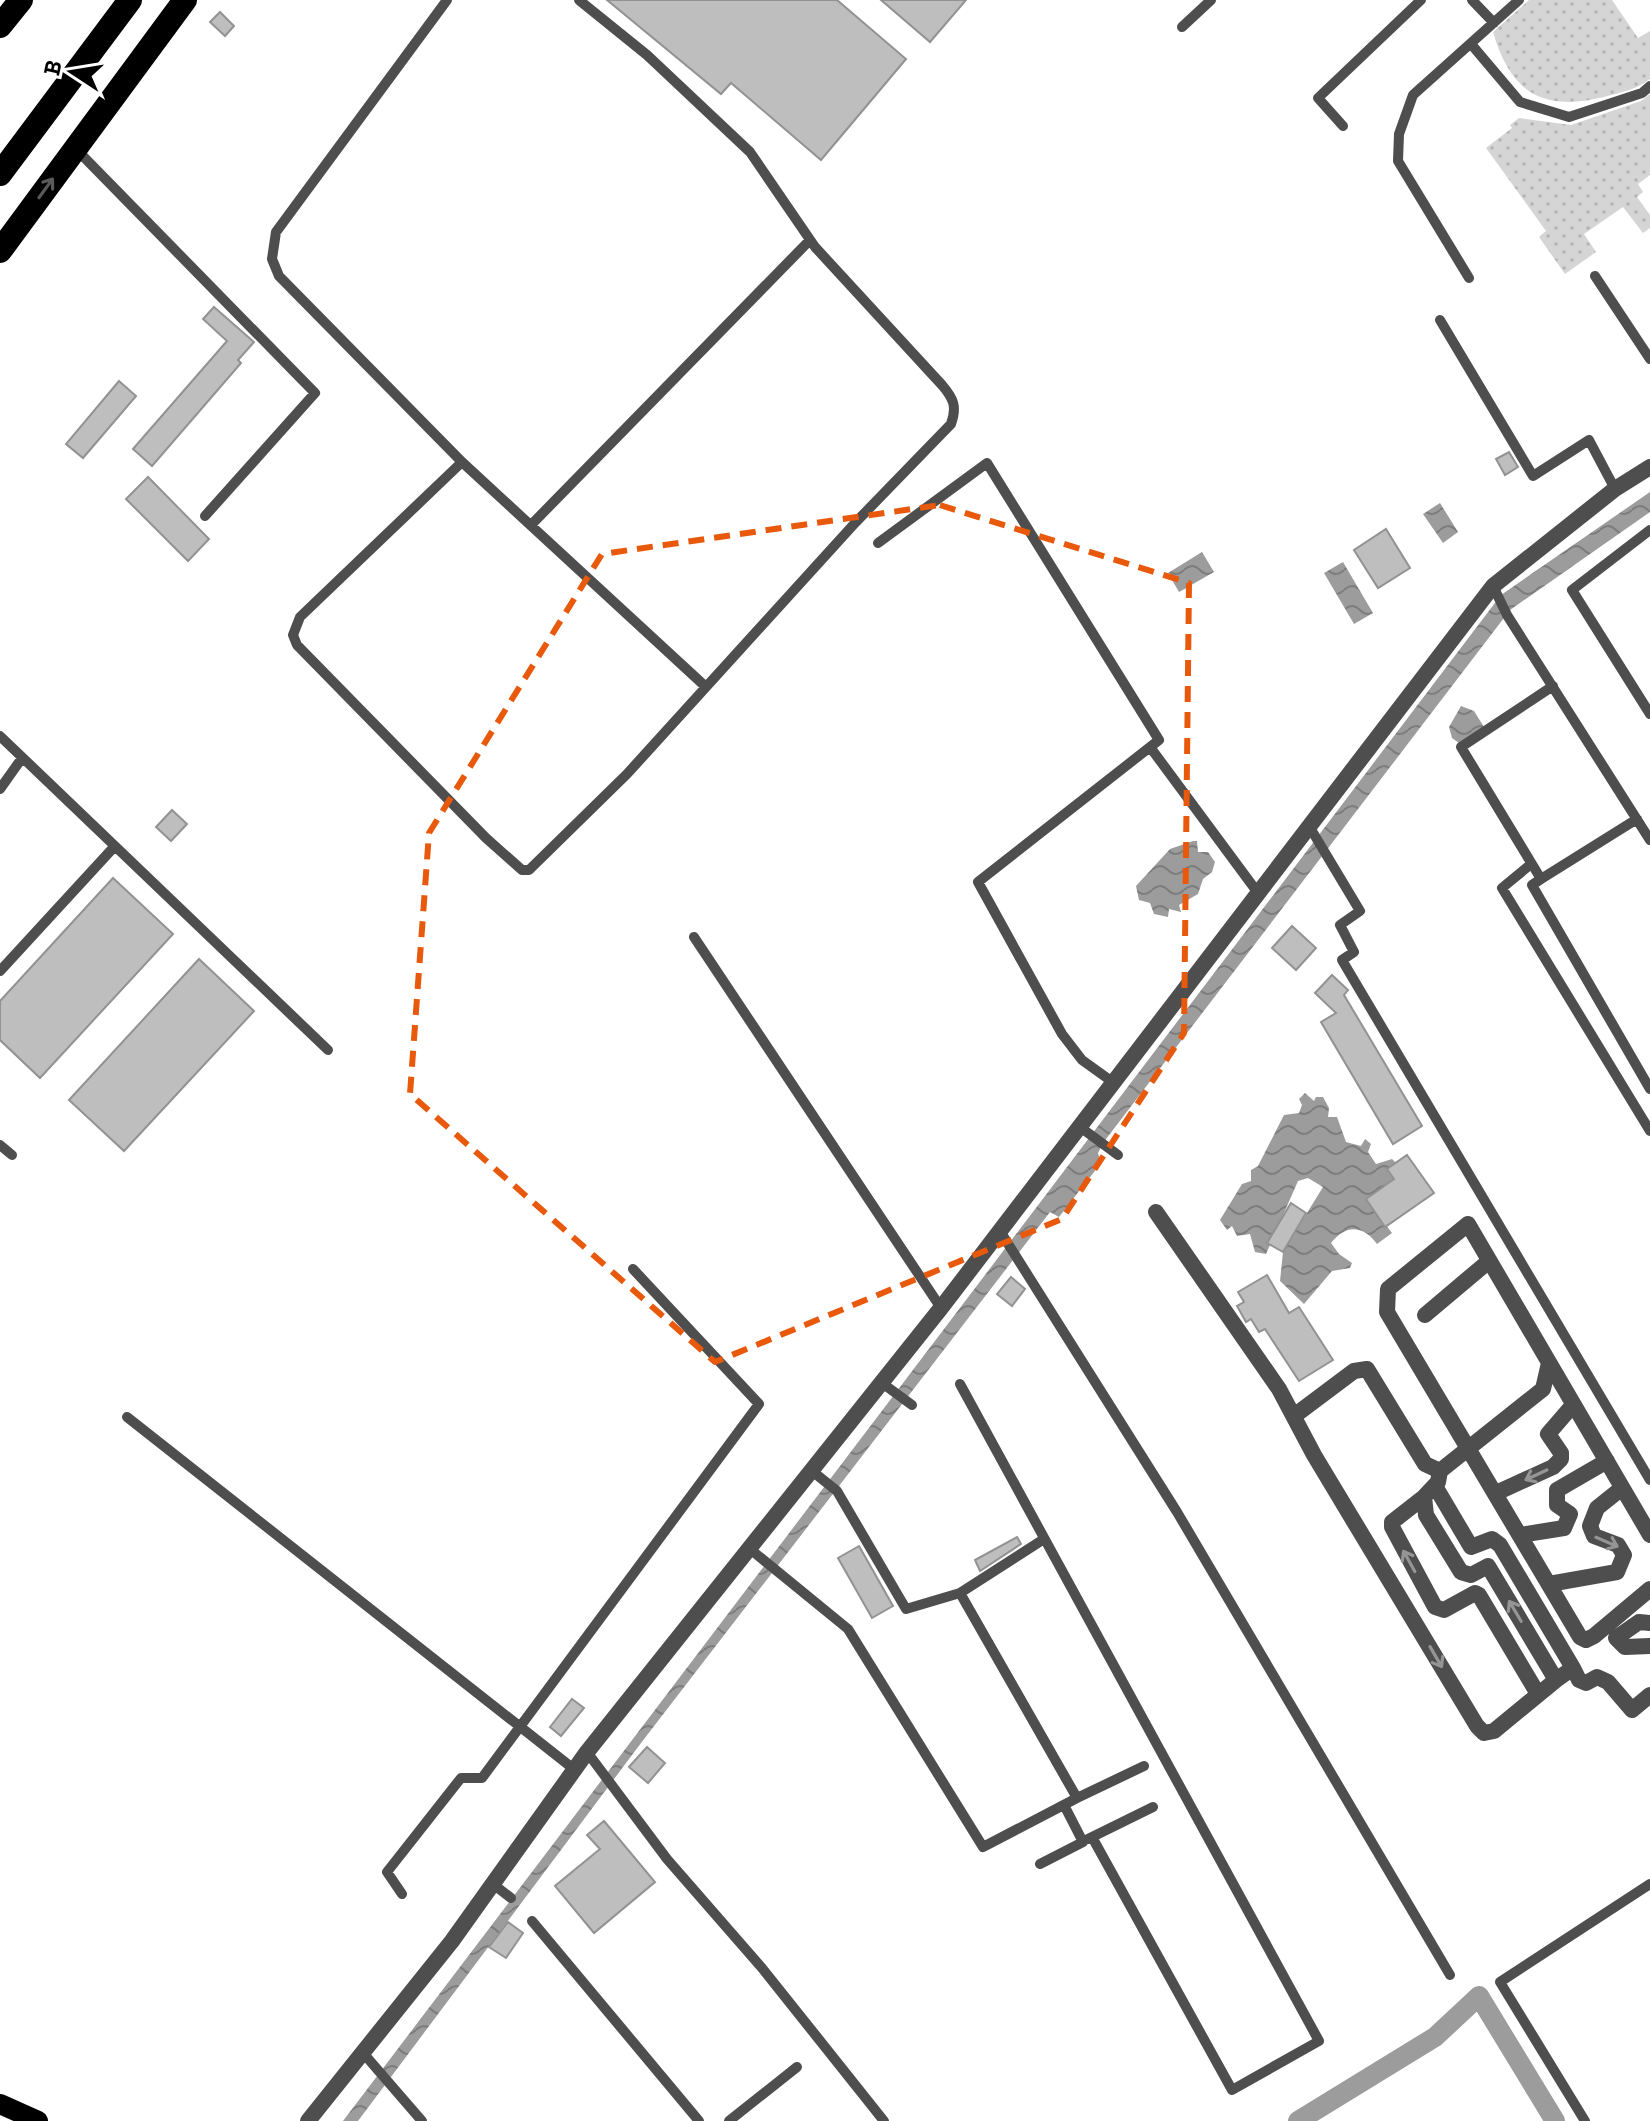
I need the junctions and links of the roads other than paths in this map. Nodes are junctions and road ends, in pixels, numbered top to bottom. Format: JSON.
{"nodes":[{"id":1,"x":21,"y":0,"type":"edge"},
{"id":2,"x":130,"y":0,"type":"edge"},
{"id":3,"x":185,"y":0,"type":"edge"},
{"id":4,"x":447,"y":0,"type":"edge"},
{"id":5,"x":579,"y":0,"type":"edge"},
{"id":6,"x":1211,"y":0,"type":"edge"},
{"id":7,"x":1421,"y":0,"type":"edge"},
{"id":8,"x":1472,"y":0,"type":"edge"},
{"id":9,"x":1519,"y":0,"type":"edge"},
{"id":10,"x":1494,"y":23,"type":"junction"},
{"id":11,"x":0,"y":26,"type":"edge"},
{"id":12,"x":1182,"y":27,"type":"dead end"},
{"id":13,"x":1471,"y":44,"type":"junction"},
{"id":14,"x":1650,"y":86,"type":"edge"},
{"id":15,"x":1343,"y":126,"type":"dead end"},
{"id":16,"x":75,"y":148,"type":"junction"},
{"id":17,"x":0,"y":174,"type":"edge"},
{"id":18,"x":810,"y":240,"type":"junction"},
{"id":19,"x":0,"y":251,"type":"edge"},
{"id":20,"x":1595,"y":276,"type":"dead end"},
{"id":21,"x":1469,"y":278,"type":"dead end"},
{"id":22,"x":1440,"y":320,"type":"dead end"},
{"id":23,"x":1650,"y":359,"type":"edge"},
{"id":24,"x":462,"y":462,"type":"junction"},
{"id":25,"x":1650,"y":467,"type":"edge"},
{"id":26,"x":1615,"y":489,"type":"junction"},
{"id":27,"x":205,"y":516,"type":"dead end"},
{"id":28,"x":531,"y":525,"type":"junction"},
{"id":29,"x":1650,"y":530,"type":"edge"},
{"id":30,"x":878,"y":543,"type":"dead end"},
{"id":31,"x":1496,"y":592,"type":"junction"},
{"id":32,"x":1553,"y":686,"type":"junction"},
{"id":33,"x":706,"y":687,"type":"junction"},
{"id":34,"x":1650,"y":714,"type":"edge"},
{"id":35,"x":0,"y":736,"type":"edge"},
{"id":36,"x":1150,"y":747,"type":"junction"},
{"id":37,"x":22,"y":758,"type":"junction"},
{"id":38,"x":0,"y":789,"type":"edge"},
{"id":39,"x":1637,"y":819,"type":"junction"},
{"id":40,"x":1312,"y":832,"type":"junction"},
{"id":41,"x":1650,"y":840,"type":"edge"},
{"id":42,"x":114,"y":847,"type":"junction"},
{"id":43,"x":1531,"y":864,"type":"junction"},
{"id":44,"x":1541,"y":879,"type":"junction"},
{"id":45,"x":1258,"y":893,"type":"junction"},
{"id":46,"x":694,"y":937,"type":"dead end"},
{"id":47,"x":0,"y":971,"type":"edge"},
{"id":48,"x":328,"y":1050,"type":"dead end"},
{"id":49,"x":1114,"y":1083,"type":"junction"},
{"id":50,"x":1650,"y":1089,"type":"edge"},
{"id":51,"x":1086,"y":1131,"type":"junction"},
{"id":52,"x":1650,"y":1131,"type":"edge"},
{"id":53,"x":0,"y":1145,"type":"edge"},
{"id":54,"x":12,"y":1155,"type":"dead end"},
{"id":55,"x":1118,"y":1155,"type":"dead end"},
{"id":56,"x":1156,"y":1212,"type":"dead end"},
{"id":57,"x":1004,"y":1238,"type":"junction"},
{"id":58,"x":1489,"y":1261,"type":"junction"},
{"id":59,"x":633,"y":1269,"type":"dead end"},
{"id":60,"x":941,"y":1308,"type":"junction"},
{"id":61,"x":1425,"y":1315,"type":"dead end"},
{"id":62,"x":1549,"y":1363,"type":"junction"},
{"id":63,"x":960,"y":1384,"type":"dead end"},
{"id":64,"x":888,"y":1388,"type":"junction"},
{"id":65,"x":1543,"y":1389,"type":"junction"},
{"id":66,"x":1570,"y":1400,"type":"junction"},
{"id":67,"x":909,"y":1403,"type":"dead end"},
{"id":68,"x":1294,"y":1416,"type":"junction"},
{"id":69,"x":127,"y":1417,"type":"dead end"},
{"id":70,"x":1470,"y":1448,"type":"junction"},
{"id":71,"x":1607,"y":1461,"type":"junction"},
{"id":72,"x":812,"y":1471,"type":"junction"},
{"id":73,"x":1650,"y":1480,"type":"edge"},
{"id":74,"x":1433,"y":1485,"type":"junction"},
{"id":75,"x":1622,"y":1488,"type":"junction"},
{"id":76,"x":1496,"y":1493,"type":"junction"},
{"id":77,"x":1520,"y":1535,"type":"junction"},
{"id":78,"x":1650,"y":1535,"type":"edge"},
{"id":79,"x":1044,"y":1539,"type":"junction"},
{"id":80,"x":750,"y":1549,"type":"junction"},
{"id":81,"x":1549,"y":1584,"type":"junction"},
{"id":82,"x":1650,"y":1589,"type":"edge"},
{"id":83,"x":960,"y":1593,"type":"junction"},
{"id":84,"x":1650,"y":1623,"type":"edge"},
{"id":85,"x":1650,"y":1646,"type":"edge"},
{"id":86,"x":1573,"y":1668,"type":"junction"},
{"id":87,"x":1556,"y":1680,"type":"junction"},
{"id":88,"x":1538,"y":1694,"type":"junction"},
{"id":89,"x":1650,"y":1695,"type":"edge"},
{"id":90,"x":519,"y":1728,"type":"junction"},
{"id":91,"x":587,"y":1752,"type":"junction"},
{"id":92,"x":1144,"y":1766,"type":"dead end"},
{"id":93,"x":575,"y":1770,"type":"junction"},
{"id":94,"x":1077,"y":1798,"type":"junction"},
{"id":95,"x":1064,"y":1805,"type":"junction"},
{"id":96,"x":1153,"y":1807,"type":"dead end"},
{"id":97,"x":1087,"y":1839,"type":"junction"},
{"id":98,"x":1040,"y":1864,"type":"dead end"},
{"id":99,"x":493,"y":1884,"type":"junction"},
{"id":100,"x":1650,"y":1884,"type":"edge"},
{"id":101,"x":402,"y":1894,"type":"dead end"},
{"id":102,"x":511,"y":1898,"type":"dead end"},
{"id":103,"x":532,"y":1921,"type":"dead end"},
{"id":104,"x":1450,"y":1975,"type":"dead end"},
{"id":105,"x":364,"y":2054,"type":"junction"},
{"id":106,"x":797,"y":2067,"type":"dead end"},
{"id":107,"x":0,"y":2104,"type":"edge"},
{"id":108,"x":38,"y":2121,"type":"edge"},
{"id":109,"x":308,"y":2121,"type":"edge"},
{"id":110,"x":422,"y":2121,"type":"edge"},
{"id":111,"x":699,"y":2121,"type":"edge"},
{"id":112,"x":729,"y":2121,"type":"edge"},
{"id":113,"x":884,"y":2121,"type":"edge"},
{"id":114,"x":1585,"y":2121,"type":"edge"}],
"edges":[{"from":1,"to":11,"type":"highway"},
{"from":2,"to":17,"type":"highway"},
{"from":3,"to":16,"type":"highway"},
{"from":4,"to":24,"type":"lane"},
{"from":5,"to":18,"type":"lane"},
{"from":6,"to":12,"type":"lane"},
{"from":7,"to":15,"type":"lane"},
{"from":8,"to":10,"type":"lane"},
{"from":9,"to":10,"type":"lane"},
{"from":10,"to":13,"type":"lane"},
{"from":13,"to":14,"type":"lane"},
{"from":13,"to":21,"type":"lane"},
{"from":19,"to":16,"type":"highway","one_way":true},
{"from":16,"to":27,"type":"lane"},
{"from":18,"to":28,"type":"lane"},
{"from":18,"to":33,"type":"lane"},
{"from":20,"to":23,"type":"lane"},
{"from":22,"to":26,"type":"lane"},
{"from":24,"to":28,"type":"lane"},
{"from":24,"to":33,"type":"lane"},
{"from":25,"to":26,"type":"street"},
{"from":26,"to":31,"type":"street"},
{"from":28,"to":33,"type":"lane"},
{"from":29,"to":34,"type":"lane"},
{"from":30,"to":36,"type":"lane"},
{"from":31,"to":32,"type":"lane"},
{"from":31,"to":40,"type":"street"},
{"from":32,"to":39,"type":"lane"},
{"from":32,"to":43,"type":"lane"},
{"from":35,"to":37,"type":"lane"},
{"from":36,"to":45,"type":"lane"},
{"from":36,"to":49,"type":"lane"},
{"from":37,"to":38,"type":"lane"},
{"from":37,"to":42,"type":"lane"},
{"from":39,"to":41,"type":"lane"},
{"from":39,"to":44,"type":"lane"},
{"from":40,"to":45,"type":"street"},
{"from":40,"to":73,"type":"lane"},
{"from":42,"to":47,"type":"lane"},
{"from":42,"to":48,"type":"lane"},
{"from":43,"to":44,"type":"lane"},
{"from":43,"to":52,"type":"lane"},
{"from":44,"to":50,"type":"lane"},
{"from":45,"to":49,"type":"street"},
{"from":46,"to":60,"type":"lane"},
{"from":49,"to":51,"type":"street"},
{"from":51,"to":55,"type":"lane"},
{"from":51,"to":57,"type":"street"},
{"from":53,"to":54,"type":"lane"},
{"from":56,"to":68,"type":"street"},
{"from":57,"to":60,"type":"street"},
{"from":57,"to":104,"type":"lane"},
{"from":58,"to":61,"type":"street"},
{"from":58,"to":62,"type":"street"},
{"from":58,"to":70,"type":"street"},
{"from":59,"to":90,"type":"lane"},
{"from":60,"to":64,"type":"street"},
{"from":62,"to":65,"type":"street"},
{"from":62,"to":66,"type":"street"},
{"from":63,"to":79,"type":"lane"},
{"from":64,"to":67,"type":"lane"},
{"from":64,"to":72,"type":"street"},
{"from":65,"to":66,"type":"street"},
{"from":65,"to":70,"type":"street"},
{"from":66,"to":71,"type":"street"},
{"from":66,"to":76,"type":"street","one_way":true},
{"from":68,"to":74,"type":"street"},
{"from":68,"to":88,"type":"street","one_way":true},
{"from":69,"to":90,"type":"lane"},
{"from":70,"to":74,"type":"street"},
{"from":70,"to":76,"type":"street"},
{"from":71,"to":75,"type":"street"},
{"from":71,"to":77,"type":"street"},
{"from":72,"to":80,"type":"street"},
{"from":72,"to":83,"type":"lane"},
{"from":74,"to":86,"type":"street"},
{"from":87,"to":74,"type":"street","one_way":true},
{"from":88,"to":74,"type":"street","one_way":true},
{"from":75,"to":78,"type":"street"},
{"from":75,"to":81,"type":"street","one_way":true},
{"from":76,"to":77,"type":"street"},
{"from":77,"to":81,"type":"street"},
{"from":79,"to":83,"type":"lane"},
{"from":79,"to":97,"type":"lane"},
{"from":80,"to":91,"type":"street"},
{"from":80,"to":95,"type":"lane"},
{"from":81,"to":82,"type":"street"},
{"from":83,"to":94,"type":"lane"},
{"from":84,"to":85,"type":"street"},
{"from":86,"to":87,"type":"street"},
{"from":86,"to":89,"type":"street"},
{"from":87,"to":88,"type":"street"},
{"from":90,"to":93,"type":"lane"},
{"from":90,"to":101,"type":"lane"},
{"from":91,"to":93,"type":"street"},
{"from":91,"to":113,"type":"lane"},
{"from":92,"to":94,"type":"lane"},
{"from":93,"to":99,"type":"street"},
{"from":94,"to":95,"type":"lane"},
{"from":95,"to":97,"type":"lane"},
{"from":96,"to":97,"type":"lane"},
{"from":97,"to":98,"type":"lane"},
{"from":99,"to":102,"type":"lane"},
{"from":99,"to":105,"type":"street"},
{"from":100,"to":114,"type":"lane"},
{"from":103,"to":111,"type":"lane"},
{"from":105,"to":109,"type":"street"},
{"from":105,"to":110,"type":"lane"},
{"from":106,"to":112,"type":"lane"},
{"from":107,"to":108,"type":"main road"}]}
